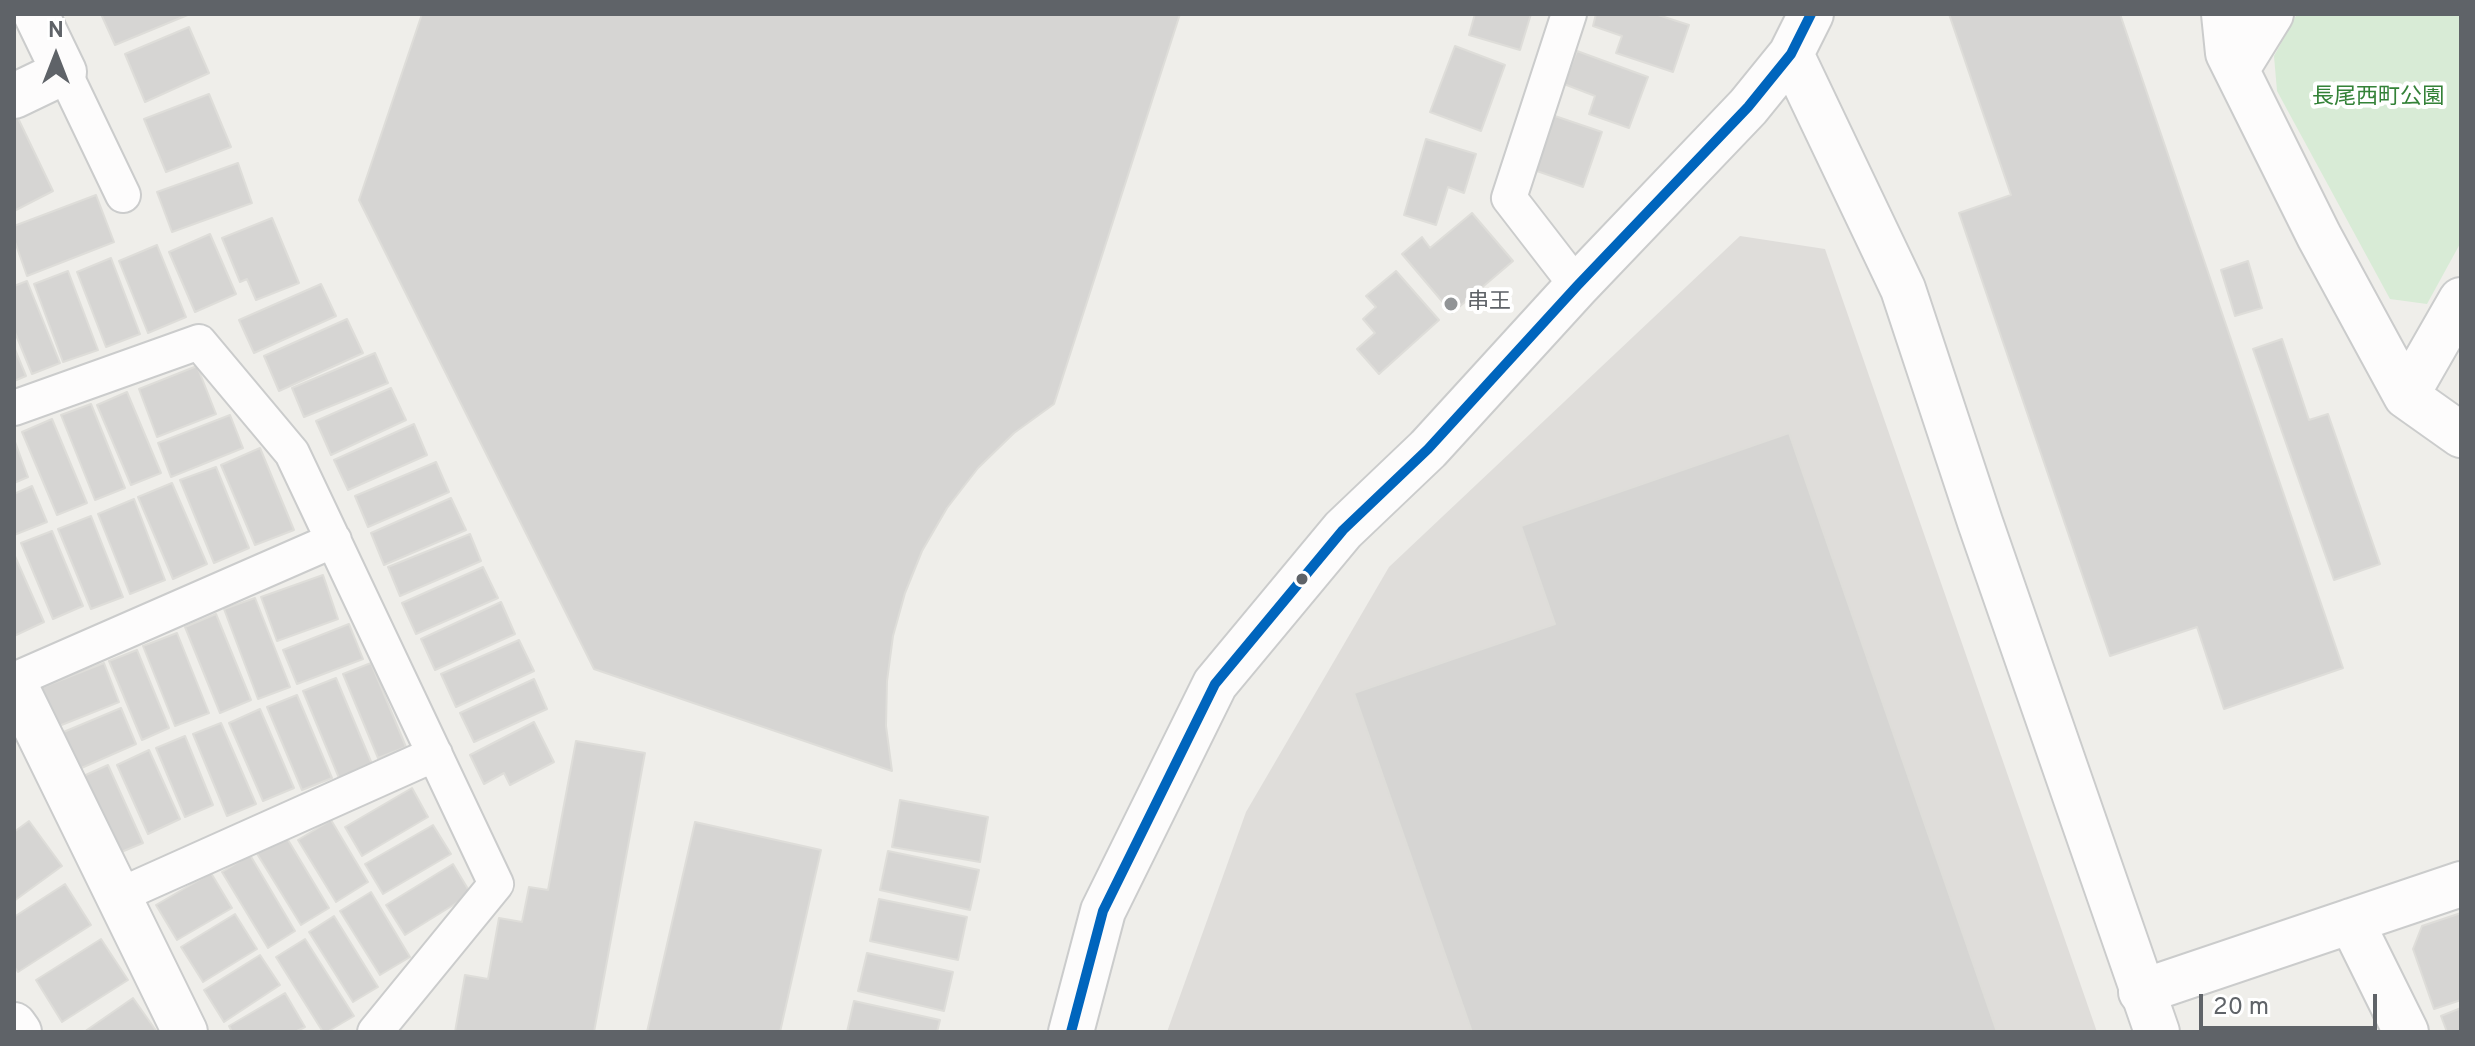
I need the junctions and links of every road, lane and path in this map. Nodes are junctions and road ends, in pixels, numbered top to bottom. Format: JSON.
{"nodes":[{"id":1,"x":36,"y":14,"type":"edge"},
{"id":2,"x":1569,"y":14,"type":"edge"},
{"id":3,"x":1811,"y":14,"type":"edge"},
{"id":4,"x":2224,"y":14,"type":"edge"},
{"id":5,"x":2271,"y":14,"type":"edge"},
{"id":6,"x":1791,"y":54,"type":"junction"},
{"id":7,"x":2237,"y":69,"type":"junction"},
{"id":8,"x":64,"y":72,"type":"junction"},
{"id":9,"x":14,"y":96,"type":"edge"},
{"id":10,"x":123,"y":195,"type":"dead end"},
{"id":11,"x":1577,"y":286,"type":"junction"},
{"id":12,"x":2461,"y":300,"type":"edge"},
{"id":13,"x":2406,"y":396,"type":"junction"},
{"id":14,"x":14,"y":408,"type":"edge"},
{"id":15,"x":2461,"y":435,"type":"edge"},
{"id":16,"x":334,"y":540,"type":"junction"},
{"id":17,"x":14,"y":681,"type":"edge"},
{"id":18,"x":435,"y":754,"type":"junction"},
{"id":19,"x":2461,"y":884,"type":"edge"},
{"id":20,"x":118,"y":896,"type":"junction"},
{"id":21,"x":2351,"y":921,"type":"junction"},
{"id":22,"x":2141,"y":992,"type":"junction"},
{"id":23,"x":14,"y":1025,"type":"edge"},
{"id":24,"x":19,"y":1032,"type":"edge"},
{"id":25,"x":185,"y":1032,"type":"edge"},
{"id":26,"x":375,"y":1032,"type":"edge"},
{"id":27,"x":1071,"y":1032,"type":"edge"},
{"id":28,"x":2157,"y":1032,"type":"edge"},
{"id":29,"x":2406,"y":1032,"type":"edge"}],
"edges":[{"from":1,"to":8,"type":"street"},
{"from":2,"to":11,"type":"lane"},
{"from":3,"to":6,"type":"street"},
{"from":4,"to":7,"type":"street"},
{"from":5,"to":7,"type":"street"},
{"from":6,"to":11,"type":"street"},
{"from":6,"to":22,"type":"street"},
{"from":7,"to":13,"type":"street"},
{"from":8,"to":9,"type":"street"},
{"from":8,"to":10,"type":"lane"},
{"from":11,"to":27,"type":"street"},
{"from":12,"to":13,"type":"street"},
{"from":13,"to":15,"type":"street"},
{"from":14,"to":16,"type":"lane"},
{"from":16,"to":17,"type":"lane"},
{"from":16,"to":18,"type":"lane"},
{"from":17,"to":20,"type":"street"},
{"from":18,"to":20,"type":"lane"},
{"from":18,"to":26,"type":"lane"},
{"from":19,"to":21,"type":"street"},
{"from":20,"to":25,"type":"street"},
{"from":21,"to":22,"type":"street"},
{"from":21,"to":29,"type":"street"},
{"from":22,"to":28,"type":"street"},
{"from":23,"to":24,"type":"street"}]}
